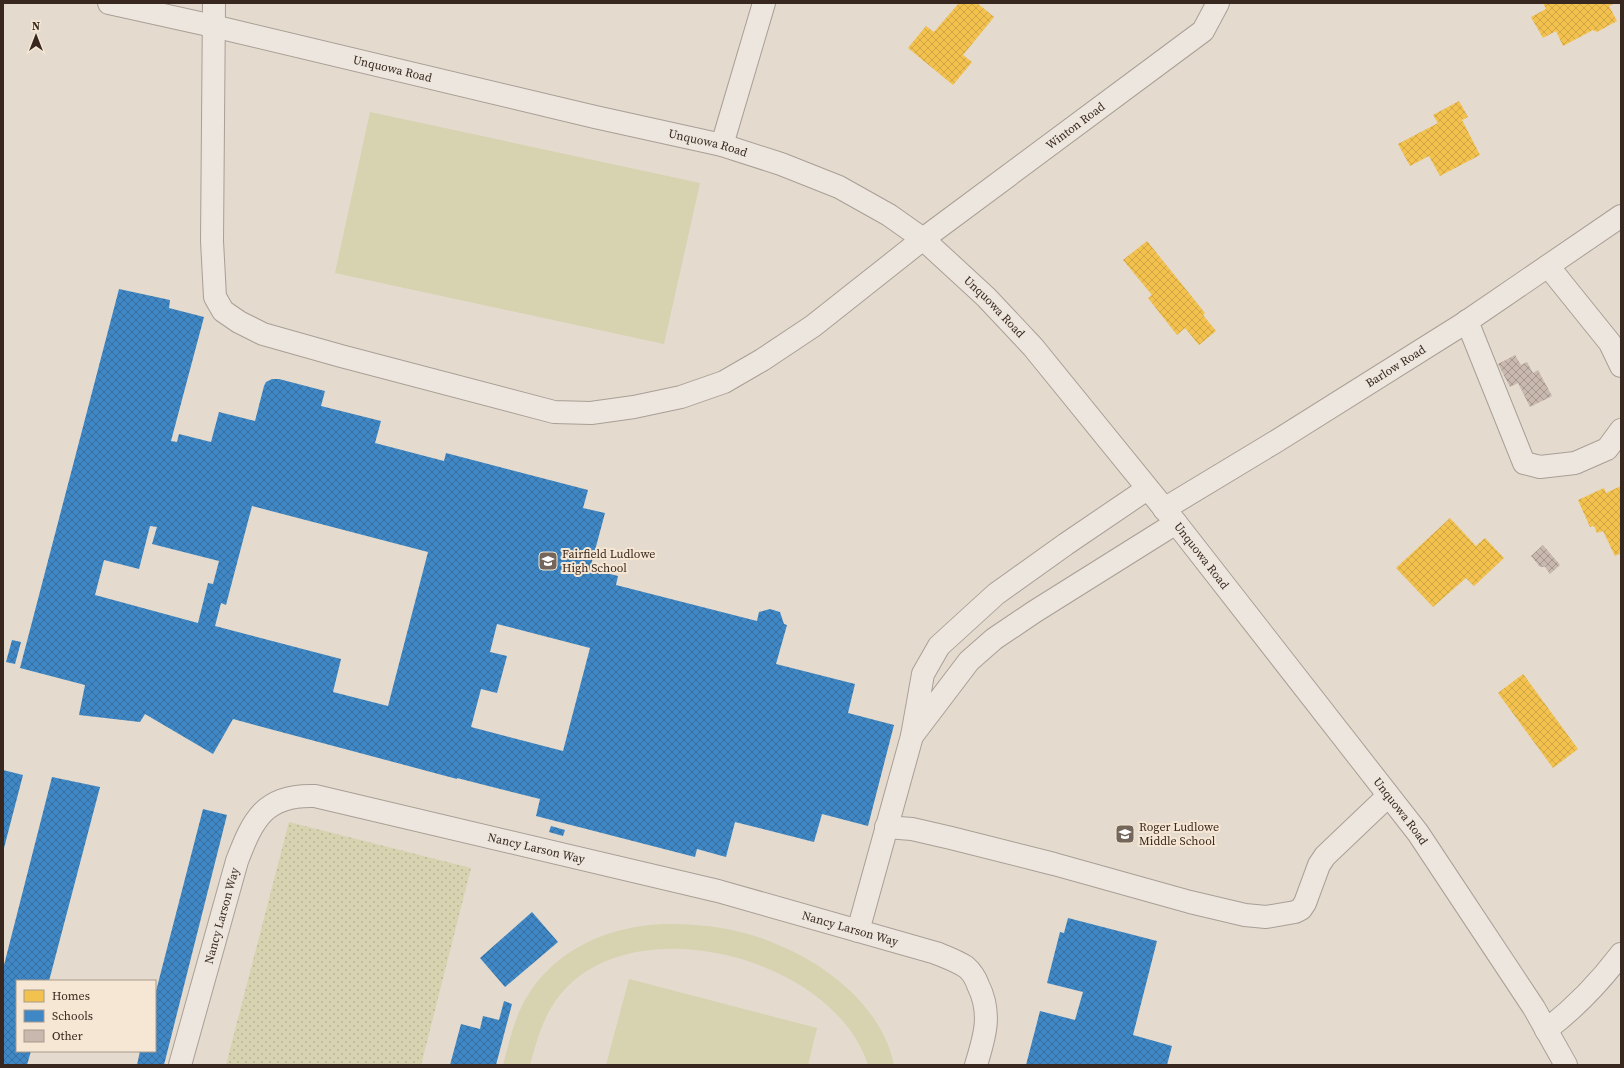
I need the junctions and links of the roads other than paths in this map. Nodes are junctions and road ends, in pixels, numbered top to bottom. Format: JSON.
{"nodes":[{"id":1,"x":109,"y":3,"type":"edge"},
{"id":2,"x":214,"y":3,"type":"edge"},
{"id":3,"x":764,"y":3,"type":"edge"},
{"id":4,"x":1218,"y":3,"type":"edge"},
{"id":5,"x":213,"y":26,"type":"junction"},
{"id":6,"x":722,"y":145,"type":"junction"},
{"id":7,"x":1621,"y":216,"type":"edge"},
{"id":8,"x":923,"y":239,"type":"junction"},
{"id":9,"x":1548,"y":266,"type":"junction"},
{"id":10,"x":1467,"y":321,"type":"junction"},
{"id":11,"x":1621,"y":366,"type":"edge"},
{"id":12,"x":1621,"y":430,"type":"edge"},
{"id":13,"x":1147,"y":489,"type":"junction"},
{"id":14,"x":1170,"y":516,"type":"junction"},
{"id":15,"x":912,"y":736,"type":"junction"},
{"id":16,"x":1388,"y":796,"type":"junction"},
{"id":17,"x":886,"y":827,"type":"junction"},
{"id":18,"x":858,"y":931,"type":"junction"},
{"id":19,"x":1621,"y":954,"type":"edge"},
{"id":20,"x":1546,"y":1030,"type":"junction"},
{"id":21,"x":180,"y":1065,"type":"edge"},
{"id":22,"x":976,"y":1065,"type":"edge"},
{"id":23,"x":1566,"y":1065,"type":"edge"}],
"edges":[{"from":1,"to":5,"type":"street","name":"Unquowa Road"},
{"from":2,"to":5,"type":"street","name":"Winton Road"},
{"from":3,"to":6,"type":"street"},
{"from":4,"to":8,"type":"street","name":"Winton Road"},
{"from":5,"to":6,"type":"street","name":"Unquowa Road"},
{"from":5,"to":8,"type":"street","name":"Winton Road"},
{"from":6,"to":8,"type":"street","name":"Unquowa Road"},
{"from":7,"to":9,"type":"street","name":"Barlow Road"},
{"from":8,"to":13,"type":"street","name":"Unquowa Road"},
{"from":9,"to":10,"type":"street","name":"Barlow Road"},
{"from":9,"to":11,"type":"street"},
{"from":10,"to":12,"type":"street"},
{"from":10,"to":14,"type":"street","name":"Barlow Road"},
{"from":13,"to":14,"type":"street","name":"Unquowa Road"},
{"from":13,"to":15,"type":"street"},
{"from":14,"to":15,"type":"street","name":"Barlow Road"},
{"from":14,"to":16,"type":"street","name":"Unquowa Road"},
{"from":15,"to":17,"type":"street"},
{"from":16,"to":17,"type":"street"},
{"from":16,"to":20,"type":"street","name":"Unquowa Road"},
{"from":17,"to":18,"type":"street"},
{"from":18,"to":21,"type":"street","name":"Nancy Larson Way"},
{"from":18,"to":22,"type":"street","name":"Nancy Larson Way"},
{"from":19,"to":20,"type":"street"},
{"from":20,"to":23,"type":"street","name":"Unquowa Road"}]}
